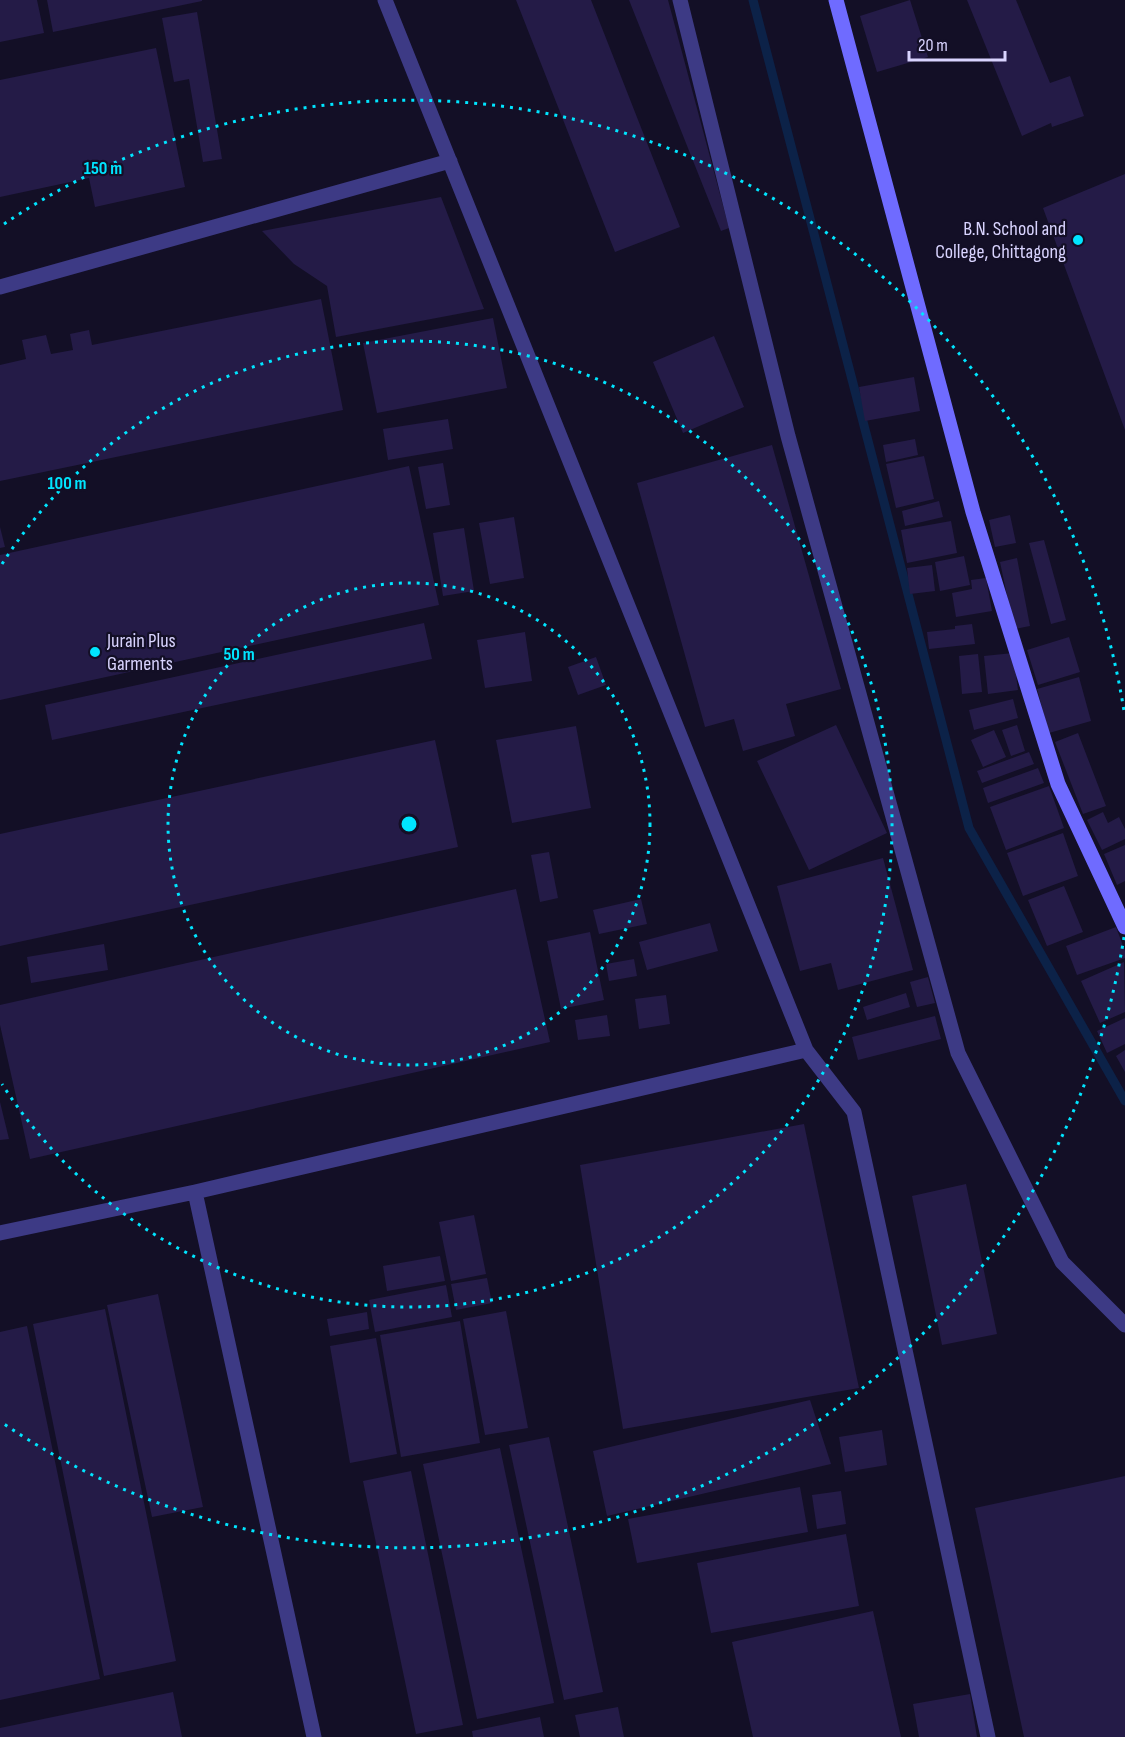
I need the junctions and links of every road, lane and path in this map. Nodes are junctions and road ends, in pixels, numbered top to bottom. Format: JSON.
{"nodes":[{"id":1,"x":385,"y":0,"type":"edge"},
{"id":2,"x":680,"y":0,"type":"edge"},
{"id":3,"x":836,"y":0,"type":"edge"},
{"id":4,"x":450,"y":161,"type":"junction"},
{"id":5,"x":0,"y":287,"type":"edge"},
{"id":6,"x":1125,"y":927,"type":"edge"},
{"id":7,"x":806,"y":1050,"type":"junction"},
{"id":8,"x":195,"y":1192,"type":"junction"},
{"id":9,"x":0,"y":1233,"type":"edge"},
{"id":10,"x":1125,"y":1325,"type":"edge"},
{"id":11,"x":314,"y":1737,"type":"edge"},
{"id":12,"x":987,"y":1737,"type":"edge"}],
"edges":[{"from":1,"to":4,"type":"lane"},
{"from":2,"to":10,"type":"lane"},
{"from":3,"to":6,"type":"street"},
{"from":4,"to":5,"type":"lane"},
{"from":4,"to":7,"type":"lane"},
{"from":7,"to":8,"type":"lane"},
{"from":7,"to":12,"type":"lane"},
{"from":8,"to":9,"type":"lane"},
{"from":8,"to":11,"type":"lane"}]}
